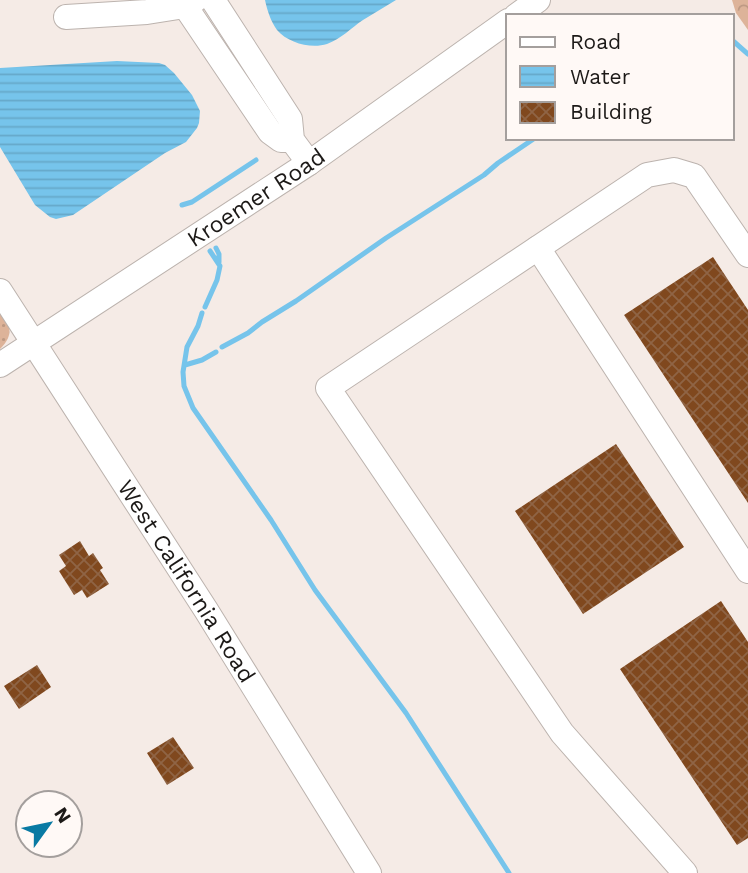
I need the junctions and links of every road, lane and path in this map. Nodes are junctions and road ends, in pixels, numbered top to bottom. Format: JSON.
{"nodes":[{"id":1,"x":213,"y":0,"type":"edge"},
{"id":2,"x":538,"y":0,"type":"edge"},
{"id":3,"x":190,"y":3,"type":"edge"},
{"id":4,"x":519,"y":14,"type":"edge"},
{"id":5,"x":66,"y":17,"type":"dead end"},
{"id":6,"x":506,"y":22,"type":"edge"},
{"id":7,"x":292,"y":140,"type":"junction"},
{"id":8,"x":309,"y":163,"type":"junction"},
{"id":9,"x":538,"y":248,"type":"junction"},
{"id":10,"x":748,"y":255,"type":"edge"},
{"id":11,"x":0,"y":291,"type":"edge"},
{"id":12,"x":33,"y":343,"type":"junction"},
{"id":13,"x":0,"y":365,"type":"edge"},
{"id":14,"x":748,"y":570,"type":"edge"},
{"id":15,"x":369,"y":873,"type":"edge"},
{"id":16,"x":685,"y":873,"type":"edge"}],
"edges":[{"from":1,"to":7,"type":"street"},
{"from":2,"to":4,"type":"street"},
{"from":3,"to":5,"type":"street"},
{"from":3,"to":7,"type":"street"},
{"from":6,"to":8,"type":"street","name":"Kroemer Road"},
{"from":7,"to":8,"type":"street"},
{"from":8,"to":12,"type":"street","name":"Kroemer Road"},
{"from":9,"to":10,"type":"street"},
{"from":9,"to":14,"type":"street"},
{"from":9,"to":16,"type":"street"},
{"from":11,"to":12,"type":"street","name":"West California Road"},
{"from":12,"to":13,"type":"street","name":"Kroemer Road"},
{"from":12,"to":15,"type":"street","name":"West California Road"}]}
